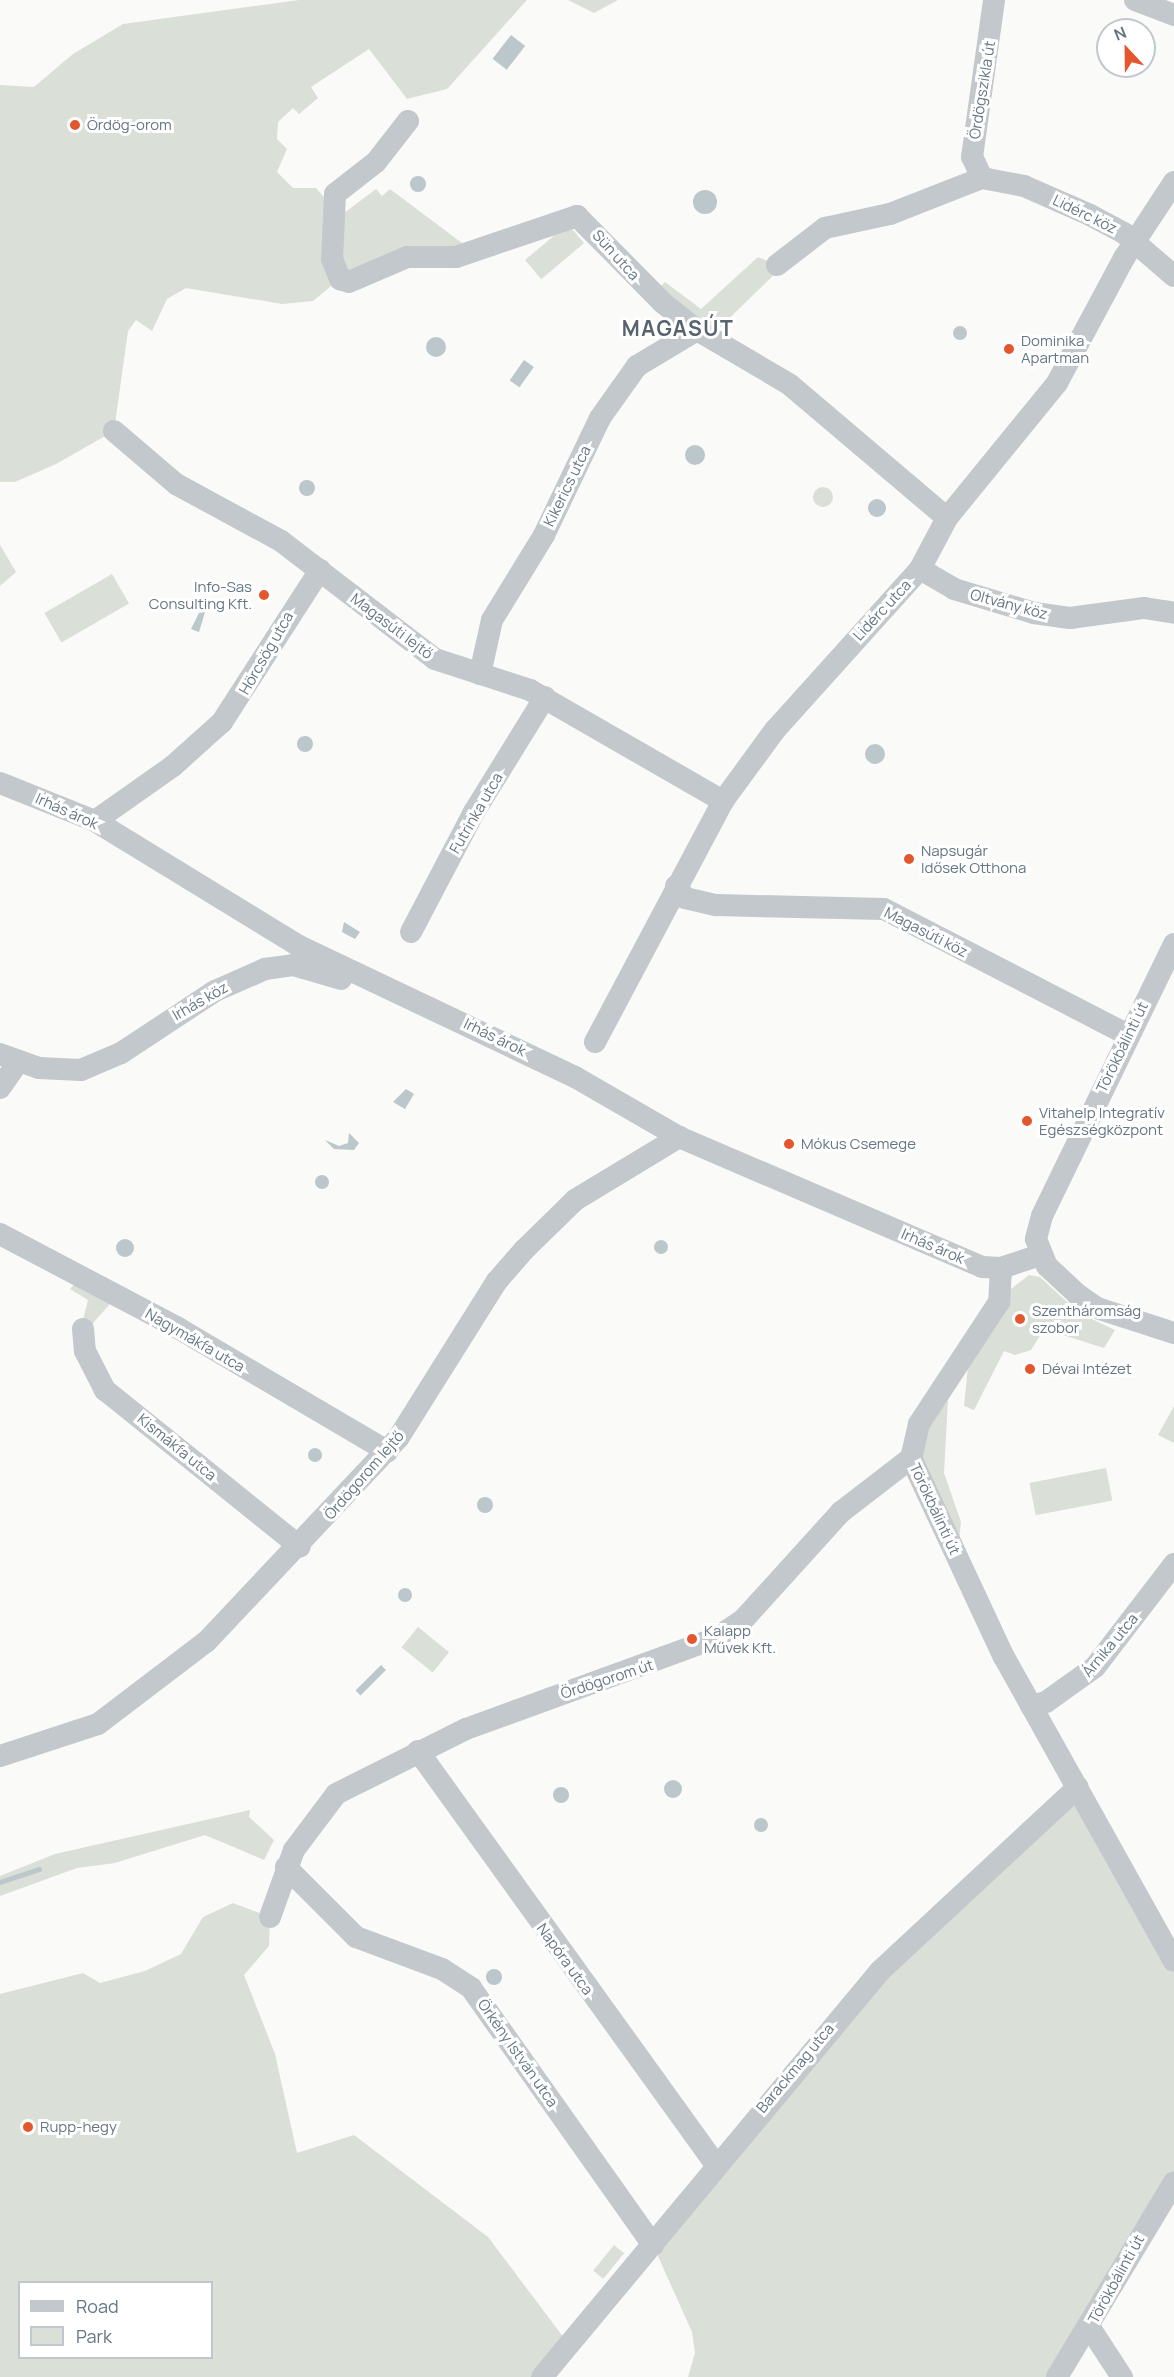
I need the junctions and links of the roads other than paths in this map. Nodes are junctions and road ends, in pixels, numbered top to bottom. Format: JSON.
{"nodes":[{"id":1,"x":994,"y":0,"type":"edge"},
{"id":2,"x":1135,"y":0,"type":"edge"},
{"id":3,"x":1174,"y":15,"type":"edge"},
{"id":4,"x":408,"y":121,"type":"dead end"},
{"id":5,"x":982,"y":178,"type":"junction"},
{"id":6,"x":1174,"y":182,"type":"edge"},
{"id":7,"x":1132,"y":245,"type":"junction"},
{"id":8,"x":777,"y":265,"type":"dead end"},
{"id":9,"x":1174,"y":276,"type":"edge"},
{"id":10,"x":697,"y":330,"type":"junction"},
{"id":11,"x":114,"y":431,"type":"dead end"},
{"id":12,"x":947,"y":518,"type":"junction"},
{"id":13,"x":920,"y":569,"type":"junction"},
{"id":14,"x":321,"y":570,"type":"junction"},
{"id":15,"x":1174,"y":613,"type":"edge"},
{"id":16,"x":480,"y":674,"type":"junction"},
{"id":17,"x":545,"y":697,"type":"junction"},
{"id":18,"x":0,"y":783,"type":"edge"},
{"id":19,"x":723,"y":801,"type":"junction"},
{"id":20,"x":95,"y":821,"type":"junction"},
{"id":21,"x":676,"y":886,"type":"junction"},
{"id":22,"x":411,"y":932,"type":"dead end"},
{"id":23,"x":1174,"y":944,"type":"edge"},
{"id":24,"x":408,"y":994,"type":"junction"},
{"id":25,"x":1128,"y":1035,"type":"junction"},
{"id":26,"x":595,"y":1042,"type":"dead end"},
{"id":27,"x":9,"y":1058,"type":"edge"},
{"id":28,"x":0,"y":1088,"type":"edge"},
{"id":29,"x":679,"y":1137,"type":"junction"},
{"id":30,"x":0,"y":1233,"type":"edge"},
{"id":31,"x":1040,"y":1255,"type":"junction"},
{"id":32,"x":1001,"y":1268,"type":"junction"},
{"id":33,"x":83,"y":1329,"type":"dead end"},
{"id":34,"x":1174,"y":1333,"type":"edge"},
{"id":35,"x":387,"y":1450,"type":"junction"},
{"id":36,"x":911,"y":1458,"type":"junction"},
{"id":37,"x":300,"y":1547,"type":"junction"},
{"id":38,"x":1174,"y":1564,"type":"edge"},
{"id":39,"x":1031,"y":1707,"type":"junction"},
{"id":40,"x":418,"y":1751,"type":"junction"},
{"id":41,"x":0,"y":1756,"type":"edge"},
{"id":42,"x":1078,"y":1787,"type":"junction"},
{"id":43,"x":286,"y":1867,"type":"junction"},
{"id":44,"x":270,"y":1917,"type":"dead end"},
{"id":45,"x":1174,"y":1961,"type":"edge"},
{"id":46,"x":716,"y":2165,"type":"junction"},
{"id":47,"x":1174,"y":2182,"type":"edge"},
{"id":48,"x":653,"y":2245,"type":"junction"},
{"id":49,"x":1090,"y":2328,"type":"junction"},
{"id":50,"x":542,"y":2377,"type":"edge"},
{"id":51,"x":1057,"y":2377,"type":"edge"},
{"id":52,"x":1122,"y":2377,"type":"edge"}],
"edges":[{"from":1,"to":5,"type":"street","name":"Ördögszikla út"},
{"from":2,"to":3,"type":"street"},
{"from":4,"to":10,"type":"street","name":"Sün utca"},
{"from":5,"to":7,"type":"street","name":"Lidérc köz"},
{"from":5,"to":8,"type":"street"},
{"from":6,"to":7,"type":"street","name":"Lidérc utca"},
{"from":7,"to":9,"type":"street","name":"Lidérc köz"},
{"from":7,"to":12,"type":"street","name":"Lidérc utca"},
{"from":10,"to":12,"type":"street","name":"Sün utca"},
{"from":10,"to":16,"type":"street","name":"Kikerics utca"},
{"from":11,"to":14,"type":"street","name":"Magasúti lejtő"},
{"from":12,"to":13,"type":"street","name":"Lidérc utca"},
{"from":13,"to":15,"type":"street","name":"Oltvány köz"},
{"from":13,"to":19,"type":"street","name":"Lidérc utca"},
{"from":14,"to":16,"type":"street","name":"Magasúti lejtő"},
{"from":14,"to":20,"type":"street","name":"Hörcsög utca"},
{"from":16,"to":17,"type":"street","name":"Magasúti lejtő"},
{"from":17,"to":19,"type":"street","name":"Magasúti lejtő"},
{"from":17,"to":22,"type":"street","name":"Futrinka utca"},
{"from":18,"to":20,"type":"street","name":"Irhás árok"},
{"from":19,"to":21,"type":"street","name":"Lidérc utca"},
{"from":20,"to":24,"type":"street","name":"Irhás árok"},
{"from":21,"to":25,"type":"street","name":"Magasúti köz"},
{"from":21,"to":26,"type":"street","name":"Lidérc utca"},
{"from":23,"to":25,"type":"street","name":"Törökbálinti út"},
{"from":24,"to":27,"type":"street","name":"Irhás köz"},
{"from":24,"to":29,"type":"street","name":"Irhás árok"},
{"from":25,"to":31,"type":"street","name":"Törökbálinti út"},
{"from":27,"to":28,"type":"street"},
{"from":29,"to":32,"type":"street","name":"Irhás árok"},
{"from":29,"to":35,"type":"street","name":"Ördögorom lejtő"},
{"from":30,"to":35,"type":"street","name":"Nagymákfa utca"},
{"from":31,"to":32,"type":"street"},
{"from":31,"to":34,"type":"street"},
{"from":32,"to":36,"type":"street","name":"Törökbálinti út"},
{"from":33,"to":37,"type":"street","name":"Kismákfa utca"},
{"from":35,"to":37,"type":"street","name":"Ördögorom lejtő"},
{"from":36,"to":39,"type":"street","name":"Törökbálinti út"},
{"from":36,"to":40,"type":"street","name":"Ördögorom út"},
{"from":37,"to":41,"type":"street","name":"Ördögorom lejtő"},
{"from":38,"to":39,"type":"street","name":"Árnika utca"},
{"from":39,"to":42,"type":"street","name":"Törökbálinti út"},
{"from":40,"to":43,"type":"street","name":"Ördögorom út"},
{"from":40,"to":46,"type":"street","name":"Napóra utca"},
{"from":42,"to":45,"type":"street","name":"Törökbálinti út"},
{"from":42,"to":46,"type":"street","name":"Barackmag utca"},
{"from":43,"to":44,"type":"street","name":"Ördögorom út"},
{"from":43,"to":48,"type":"street","name":"Örkény István utca"},
{"from":46,"to":48,"type":"street","name":"Barackmag utca"},
{"from":47,"to":49,"type":"street","name":"Törökbálinti út"},
{"from":48,"to":50,"type":"street","name":"Barackmag utca"},
{"from":49,"to":51,"type":"street","name":"Törökbálinti út"},
{"from":49,"to":52,"type":"street"}]}
